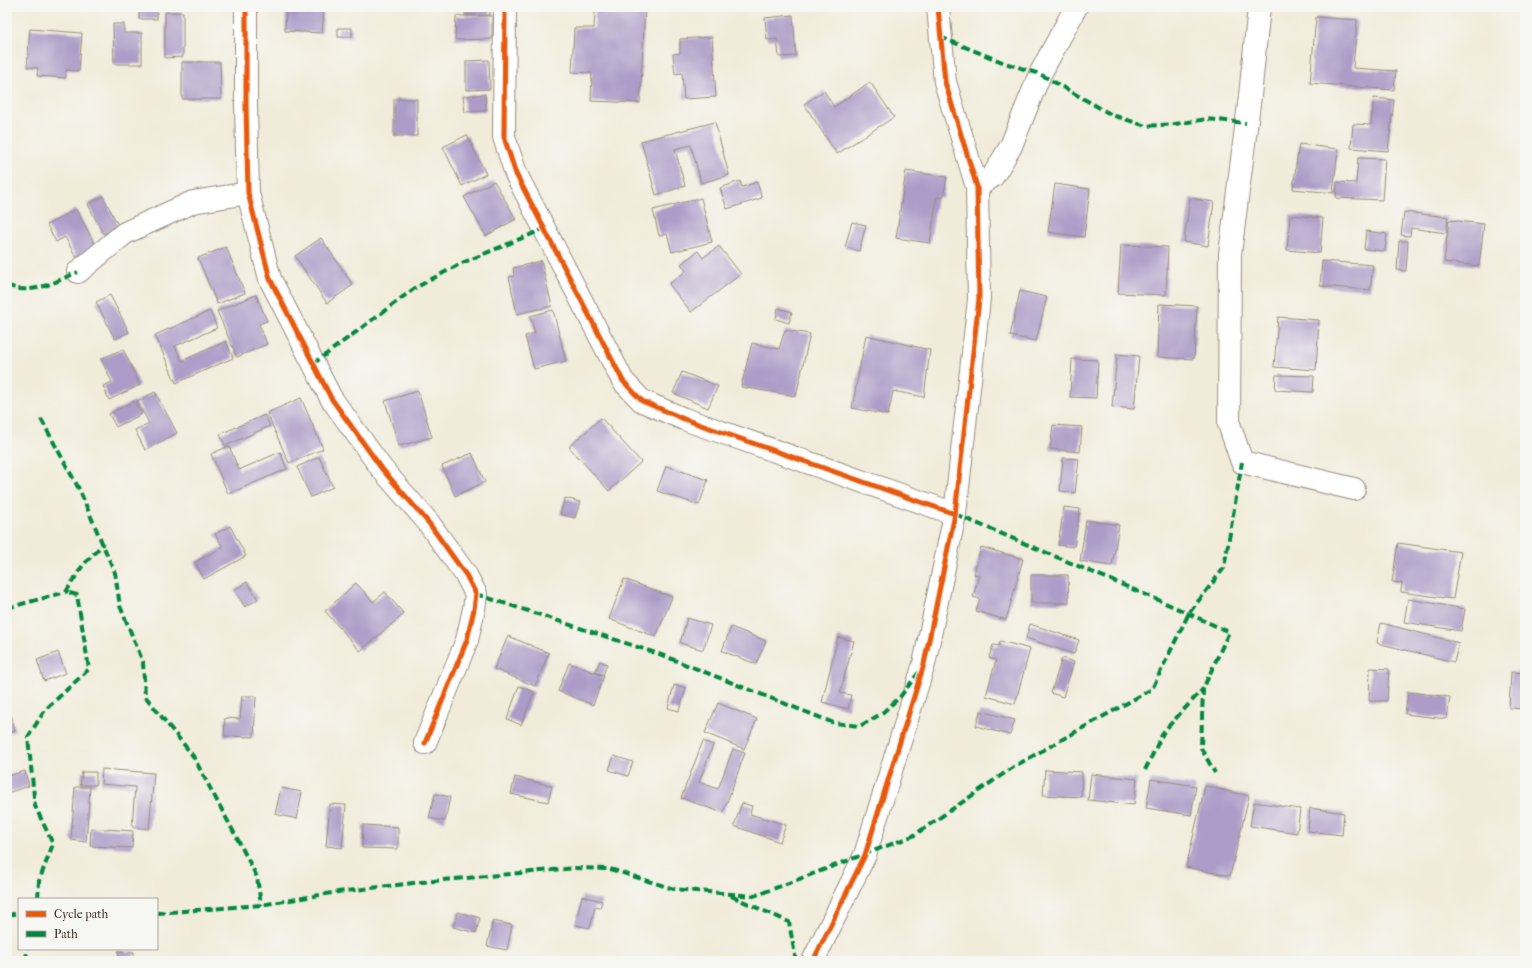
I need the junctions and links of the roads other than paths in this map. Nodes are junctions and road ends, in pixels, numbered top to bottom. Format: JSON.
{"nodes":[{"id":1,"x":246,"y":7,"type":"edge"},
{"id":2,"x":505,"y":7,"type":"edge"},
{"id":3,"x":938,"y":7,"type":"edge"},
{"id":4,"x":1076,"y":7,"type":"edge"},
{"id":5,"x":1258,"y":7,"type":"edge"},
{"id":6,"x":977,"y":187,"type":"junction"},
{"id":7,"x":248,"y":193,"type":"junction"},
{"id":8,"x":78,"y":272,"type":"dead end"},
{"id":9,"x":1354,"y":489,"type":"dead end"},
{"id":10,"x":955,"y":514,"type":"junction"},
{"id":11,"x":425,"y":743,"type":"dead end"},
{"id":12,"x":813,"y":961,"type":"edge"}],
"edges":[{"from":1,"to":7,"type":"street"},
{"from":2,"to":10,"type":"street"},
{"from":3,"to":6,"type":"street"},
{"from":4,"to":6,"type":"street"},
{"from":5,"to":9,"type":"street"},
{"from":6,"to":10,"type":"street"},
{"from":7,"to":8,"type":"street"},
{"from":7,"to":11,"type":"street"},
{"from":10,"to":12,"type":"street"}]}
